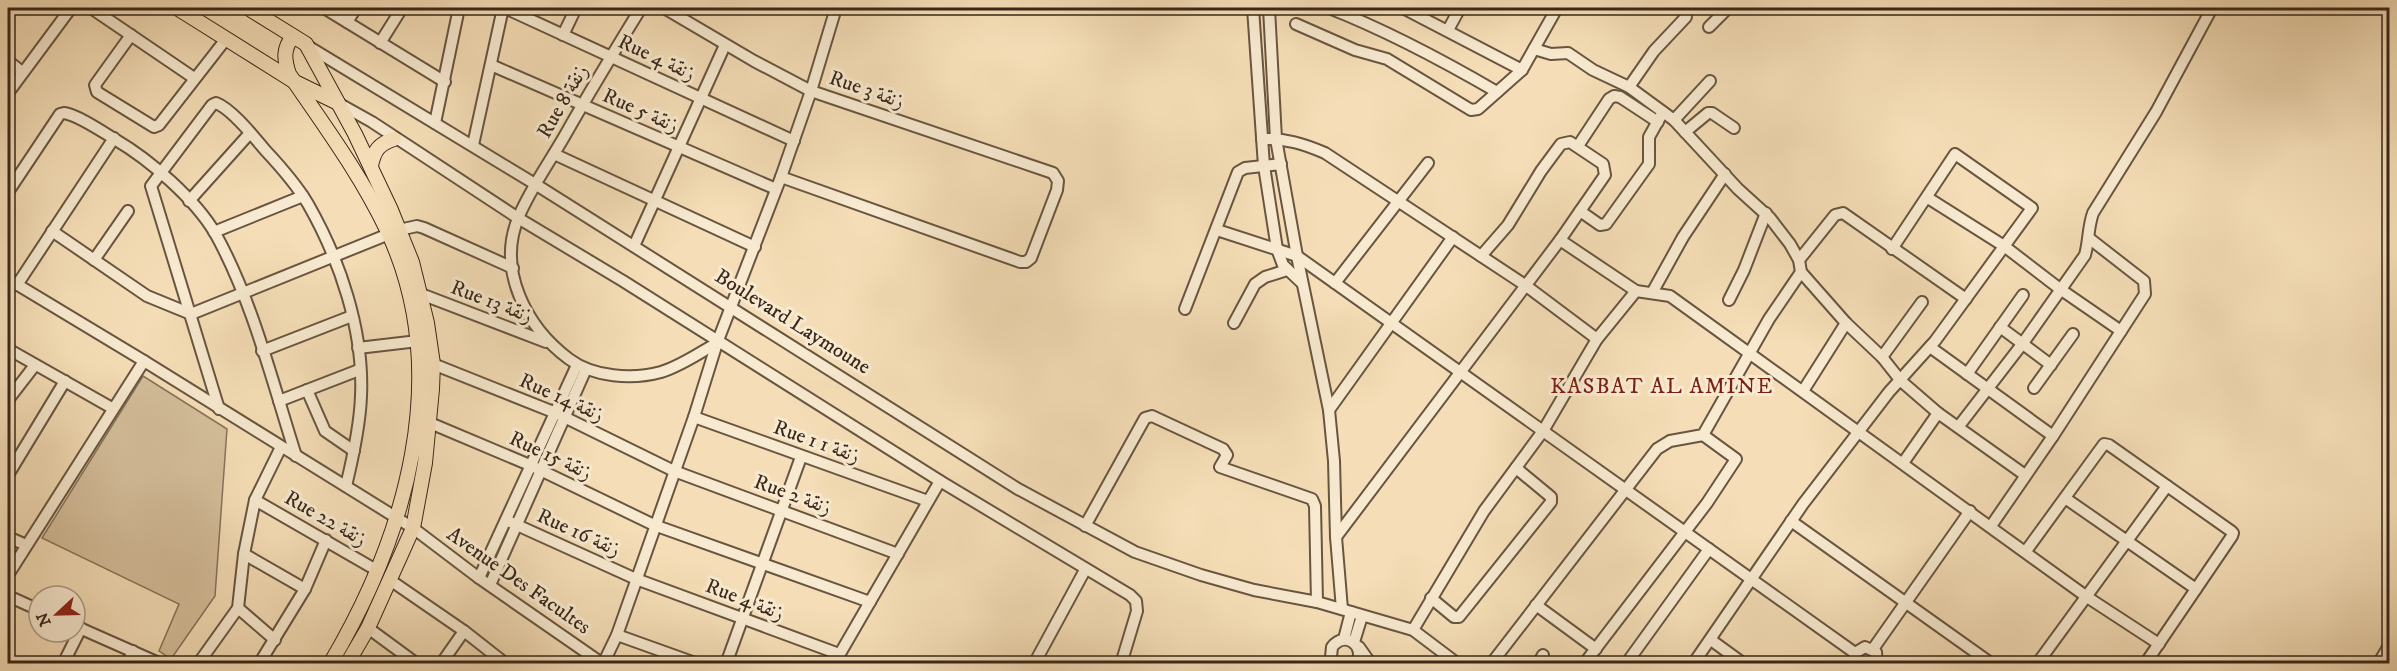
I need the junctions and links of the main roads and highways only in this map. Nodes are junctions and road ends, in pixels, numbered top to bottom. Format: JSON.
{"nodes":[{"id":1,"x":177,"y":8,"type":"edge"},
{"id":2,"x":248,"y":8,"type":"edge"},
{"id":3,"x":293,"y":36,"type":"junction"},
{"id":4,"x":295,"y":82,"type":"junction"},
{"id":5,"x":338,"y":103,"type":"junction"},
{"id":6,"x":394,"y":139,"type":"road end"},
{"id":7,"x":371,"y":166,"type":"junction"},
{"id":8,"x":394,"y":232,"type":"junction"},
{"id":9,"x":330,"y":663,"type":"edge"},
{"id":10,"x":347,"y":663,"type":"edge"}],
"edges":[{"from":1,"to":4,"type":"main road"},
{"from":2,"to":3,"type":"main road","name":"Boulevard Laymoune"},
{"from":3,"to":4,"type":"main road"},
{"from":3,"to":5,"type":"main road","name":"Boulevard Laymoune"},
{"from":4,"to":5,"type":"main road"},
{"from":4,"to":8,"type":"main road"},
{"from":5,"to":7,"type":"main road"},
{"from":6,"to":7,"type":"main road"},
{"from":7,"to":8,"type":"main road"},
{"from":8,"to":9,"type":"main road"},
{"from":8,"to":10,"type":"main road"}]}
